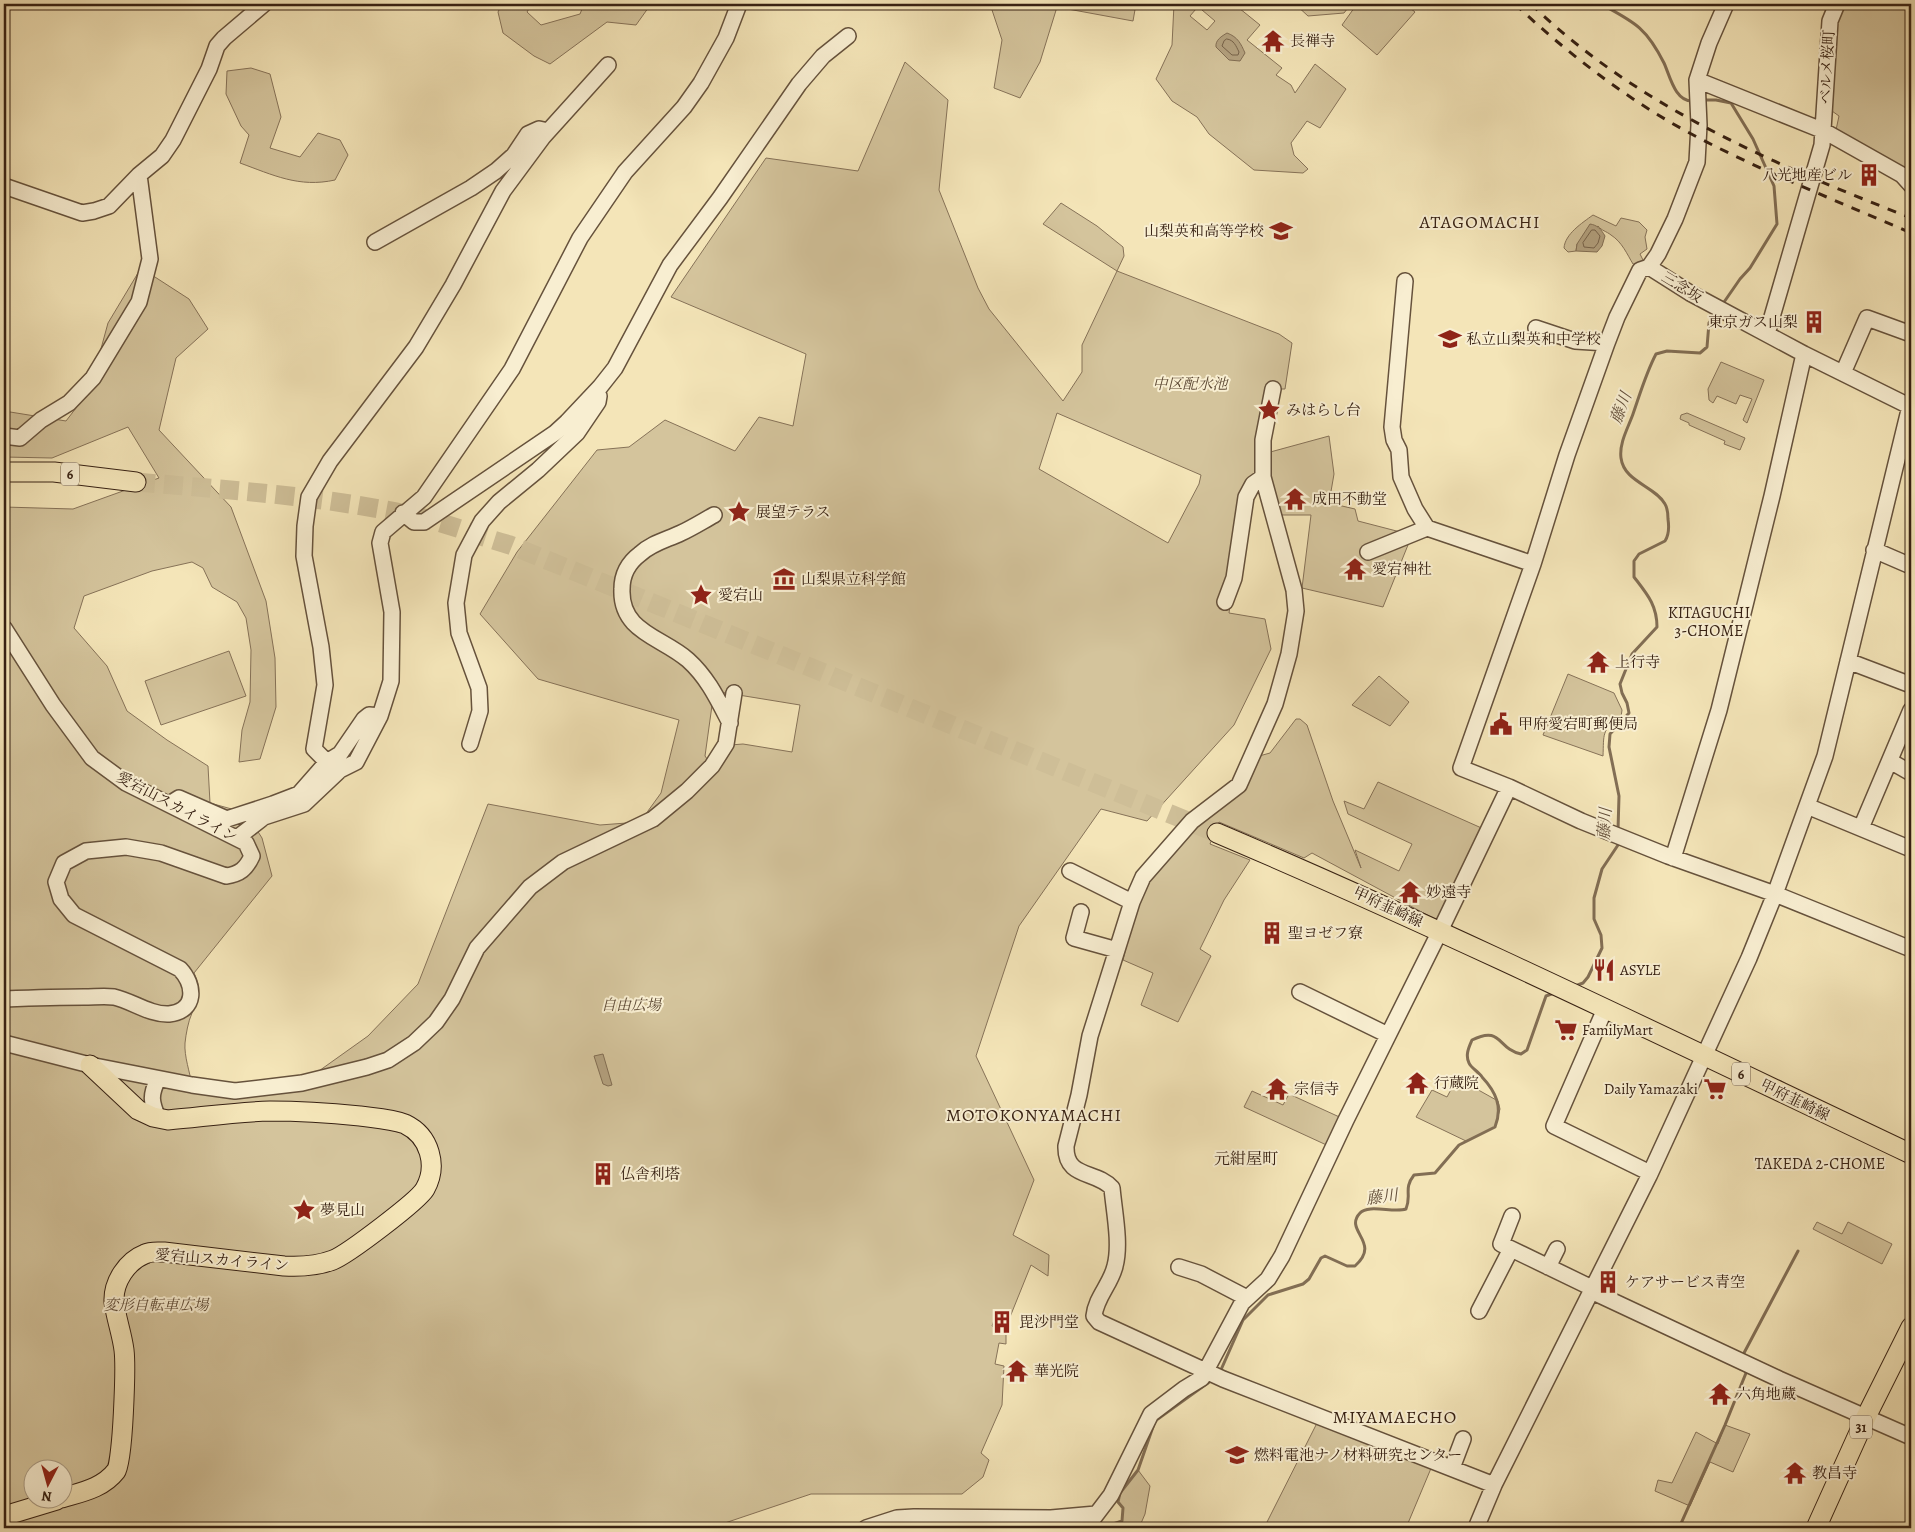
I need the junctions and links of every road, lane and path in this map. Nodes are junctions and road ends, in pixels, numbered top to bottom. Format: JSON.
{"nodes":[{"id":1,"x":264,"y":4,"type":"edge"},
{"id":2,"x":739,"y":4,"type":"edge"},
{"id":3,"x":1726,"y":4,"type":"edge"},
{"id":4,"x":1837,"y":4,"type":"edge"},
{"id":5,"x":848,"y":36,"type":"dead end"},
{"id":6,"x":608,"y":65,"type":"dead end"},
{"id":7,"x":1698,"y":94,"type":"junction"},
{"id":8,"x":548,"y":131,"type":"junction"},
{"id":9,"x":1824,"y":131,"type":"junction"},
{"id":10,"x":139,"y":175,"type":"junction"},
{"id":11,"x":1911,"y":185,"type":"edge"},
{"id":12,"x":4,"y":186,"type":"edge"},
{"id":13,"x":375,"y":242,"type":"dead end"},
{"id":14,"x":1649,"y":267,"type":"junction"},
{"id":15,"x":1405,"y":281,"type":"dead end"},
{"id":16,"x":1536,"y":328,"type":"dead end"},
{"id":17,"x":1767,"y":334,"type":"junction"},
{"id":18,"x":1911,"y":334,"type":"edge"},
{"id":19,"x":1607,"y":343,"type":"junction"},
{"id":20,"x":1804,"y":354,"type":"junction"},
{"id":21,"x":1843,"y":373,"type":"junction"},
{"id":22,"x":600,"y":387,"type":"junction"},
{"id":23,"x":1273,"y":389,"type":"dead end"},
{"id":24,"x":1911,"y":407,"type":"edge"},
{"id":25,"x":4,"y":436,"type":"edge"},
{"id":26,"x":4,"y":472,"type":"edge"},
{"id":27,"x":1263,"y":477,"type":"junction"},
{"id":28,"x":136,"y":482,"type":"tunnel mouth"},
{"id":29,"x":403,"y":513,"type":"junction"},
{"id":30,"x":714,"y":515,"type":"dead end"},
{"id":31,"x":1427,"y":528,"type":"junction"},
{"id":32,"x":1874,"y":550,"type":"junction"},
{"id":33,"x":1368,"y":552,"type":"dead end"},
{"id":34,"x":1533,"y":564,"type":"junction"},
{"id":35,"x":1911,"y":566,"type":"edge"},
{"id":36,"x":1225,"y":602,"type":"dead end"},
{"id":37,"x":4,"y":628,"type":"edge"},
{"id":38,"x":1848,"y":661,"type":"junction"},
{"id":39,"x":1911,"y":685,"type":"edge"},
{"id":40,"x":734,"y":693,"type":"dead end"},
{"id":41,"x":1911,"y":710,"type":"edge"},
{"id":42,"x":380,"y":716,"type":"junction"},
{"id":43,"x":730,"y":723,"type":"junction"},
{"id":44,"x":470,"y":744,"type":"dead end"},
{"id":45,"x":1890,"y":761,"type":"junction"},
{"id":46,"x":327,"y":762,"type":"junction"},
{"id":47,"x":1911,"y":772,"type":"edge"},
{"id":48,"x":1509,"y":787,"type":"junction"},
{"id":49,"x":169,"y":804,"type":"junction"},
{"id":50,"x":1807,"y":806,"type":"junction"},
{"id":51,"x":1861,"y":828,"type":"junction"},
{"id":52,"x":1217,"y":833,"type":"tunnel mouth"},
{"id":53,"x":236,"y":838,"type":"junction"},
{"id":54,"x":1911,"y":849,"type":"edge"},
{"id":55,"x":1673,"y":858,"type":"junction"},
{"id":56,"x":1070,"y":871,"type":"dead end"},
{"id":57,"x":1775,"y":894,"type":"junction"},
{"id":58,"x":1132,"y":902,"type":"junction"},
{"id":59,"x":1081,"y":912,"type":"dead end"},
{"id":60,"x":1440,"y":931,"type":"junction"},
{"id":61,"x":1911,"y":949,"type":"edge"},
{"id":62,"x":1116,"y":950,"type":"junction"},
{"id":63,"x":1300,"y":992,"type":"dead end"},
{"id":64,"x":4,"y":999,"type":"edge"},
{"id":65,"x":1605,"y":1009,"type":"junction"},
{"id":66,"x":1388,"y":1036,"type":"junction"},
{"id":67,"x":4,"y":1043,"type":"edge"},
{"id":68,"x":1705,"y":1056,"type":"junction"},
{"id":69,"x":90,"y":1065,"type":"junction"},
{"id":70,"x":158,"y":1079,"type":"junction"},
{"id":71,"x":158,"y":1118,"type":"junction"},
{"id":72,"x":1911,"y":1154,"type":"edge"},
{"id":73,"x":1650,"y":1173,"type":"junction"},
{"id":74,"x":1512,"y":1216,"type":"dead end"},
{"id":75,"x":1511,"y":1249,"type":"junction"},
{"id":76,"x":1557,"y":1249,"type":"dead end"},
{"id":77,"x":1548,"y":1267,"type":"junction"},
{"id":78,"x":1179,"y":1268,"type":"dead end"},
{"id":79,"x":1592,"y":1289,"type":"junction"},
{"id":80,"x":1247,"y":1298,"type":"junction"},
{"id":81,"x":1479,"y":1311,"type":"dead end"},
{"id":82,"x":1911,"y":1327,"type":"edge"},
{"id":83,"x":1213,"y":1374,"type":"junction"},
{"id":84,"x":1866,"y":1418,"type":"junction"},
{"id":85,"x":1911,"y":1437,"type":"edge"},
{"id":86,"x":1463,"y":1439,"type":"dead end"},
{"id":87,"x":1452,"y":1468,"type":"junction"},
{"id":88,"x":1494,"y":1486,"type":"junction"},
{"id":89,"x":72,"y":1495,"type":"edge"},
{"id":90,"x":24,"y":1510,"type":"edge"},
{"id":91,"x":1096,"y":1514,"type":"junction"},
{"id":92,"x":4,"y":1516,"type":"edge"},
{"id":93,"x":866,"y":1528,"type":"edge"},
{"id":94,"x":1070,"y":1528,"type":"edge"},
{"id":95,"x":1087,"y":1528,"type":"edge"},
{"id":96,"x":1476,"y":1528,"type":"edge"},
{"id":97,"x":1816,"y":1528,"type":"edge"}],
"edges":[{"from":1,"to":10,"type":"street"},
{"from":2,"to":29,"type":"street"},
{"from":3,"to":7,"type":"street"},
{"from":4,"to":9,"type":"street","name":"ベルメ桜町"},
{"from":5,"to":22,"type":"street"},
{"from":6,"to":8,"type":"street"},
{"from":7,"to":9,"type":"street"},
{"from":7,"to":14,"type":"street"},
{"from":8,"to":13,"type":"street"},
{"from":8,"to":46,"type":"street"},
{"from":9,"to":11,"type":"street"},
{"from":9,"to":17,"type":"street","name":"ベルメ桜町"},
{"from":10,"to":12,"type":"street"},
{"from":10,"to":25,"type":"street"},
{"from":14,"to":17,"type":"street","name":"三念坂"},
{"from":14,"to":19,"type":"street"},
{"from":15,"to":31,"type":"street"},
{"from":16,"to":19,"type":"street"},
{"from":17,"to":20,"type":"street","name":"三念坂"},
{"from":18,"to":21,"type":"street"},
{"from":19,"to":34,"type":"street"},
{"from":20,"to":21,"type":"street","name":"三念坂"},
{"from":20,"to":55,"type":"street"},
{"from":21,"to":24,"type":"street","name":"三念坂"},
{"from":22,"to":29,"type":"street"},
{"from":22,"to":44,"type":"street"},
{"from":23,"to":27,"type":"street"},
{"from":24,"to":32,"type":"street"},
{"from":26,"to":28,"type":"main road","number":"6"},
{"from":27,"to":36,"type":"street"},
{"from":27,"to":58,"type":"street"},
{"from":29,"to":42,"type":"street"},
{"from":30,"to":43,"type":"street"},
{"from":31,"to":33,"type":"street"},
{"from":31,"to":34,"type":"street"},
{"from":32,"to":35,"type":"street"},
{"from":32,"to":38,"type":"street"},
{"from":34,"to":48,"type":"street"},
{"from":37,"to":49,"type":"street","name":"愛宕山スカイライン"},
{"from":38,"to":39,"type":"street"},
{"from":38,"to":50,"type":"street"},
{"from":40,"to":43,"type":"street"},
{"from":41,"to":45,"type":"street"},
{"from":42,"to":46,"type":"street"},
{"from":42,"to":53,"type":"street"},
{"from":43,"to":70,"type":"street"},
{"from":45,"to":47,"type":"street"},
{"from":45,"to":51,"type":"street"},
{"from":46,"to":49,"type":"street"},
{"from":48,"to":55,"type":"street"},
{"from":48,"to":60,"type":"street"},
{"from":49,"to":53,"type":"street","name":"愛宕山スカイライン"},
{"from":50,"to":51,"type":"street"},
{"from":50,"to":57,"type":"street"},
{"from":51,"to":54,"type":"street"},
{"from":52,"to":60,"type":"main road","name":"甲府韮崎線","number":"6"},
{"from":53,"to":64,"type":"street","name":"愛宕山スカイライン"},
{"from":55,"to":57,"type":"street"},
{"from":56,"to":58,"type":"street"},
{"from":57,"to":61,"type":"street"},
{"from":57,"to":68,"type":"street"},
{"from":58,"to":62,"type":"street"},
{"from":59,"to":62,"type":"street"},
{"from":60,"to":65,"type":"main road","name":"甲府韮崎線","number":"6"},
{"from":60,"to":66,"type":"street"},
{"from":62,"to":83,"type":"street"},
{"from":63,"to":66,"type":"street"},
{"from":65,"to":68,"type":"main road","name":"甲府韮崎線","number":"6"},
{"from":65,"to":73,"type":"street"},
{"from":66,"to":80,"type":"street"},
{"from":67,"to":69,"type":"street","name":"愛宕山スカイライン"},
{"from":68,"to":72,"type":"main road","name":"甲府韮崎線","number":"6"},
{"from":68,"to":73,"type":"street"},
{"from":69,"to":70,"type":"street"},
{"from":69,"to":71,"type":"main road","name":"愛宕山スカイライン"},
{"from":70,"to":71,"type":"street"},
{"from":71,"to":89,"type":"main road","name":"愛宕山スカイライン"},
{"from":73,"to":79,"type":"street"},
{"from":74,"to":75,"type":"street"},
{"from":75,"to":77,"type":"street"},
{"from":75,"to":81,"type":"street"},
{"from":76,"to":77,"type":"street"},
{"from":77,"to":79,"type":"street"},
{"from":78,"to":80,"type":"street"},
{"from":79,"to":84,"type":"street"},
{"from":79,"to":88,"type":"street"},
{"from":80,"to":83,"type":"street"},
{"from":82,"to":84,"type":"main road","number":"31"},
{"from":83,"to":87,"type":"street"},
{"from":83,"to":91,"type":"street"},
{"from":84,"to":85,"type":"street"},
{"from":84,"to":97,"type":"main road","number":"31"},
{"from":86,"to":87,"type":"street"},
{"from":87,"to":88,"type":"street"},
{"from":88,"to":96,"type":"street"},
{"from":90,"to":92,"type":"main road"},
{"from":91,"to":93,"type":"street"},
{"from":91,"to":95,"type":"street"},
{"from":94,"to":95,"type":"street"}]}
